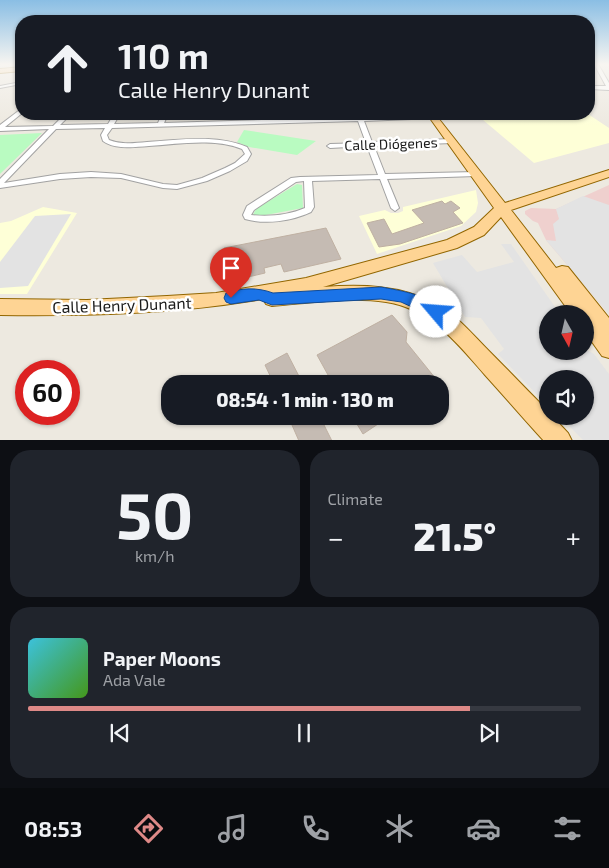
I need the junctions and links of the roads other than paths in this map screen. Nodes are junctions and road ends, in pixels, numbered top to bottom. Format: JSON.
{"nodes":[{"id":1,"x":11,"y":85,"type":"joint"},
{"id":2,"x":0,"y":87,"type":"edge"},
{"id":3,"x":595,"y":88,"type":"edge"},
{"id":4,"x":609,"y":88,"type":"edge"},
{"id":5,"x":0,"y":93,"type":"edge"},
{"id":6,"x":15,"y":116,"type":"edge"},
{"id":7,"x":62,"y":120,"type":"edge"},
{"id":8,"x":114,"y":120,"type":"edge"},
{"id":9,"x":163,"y":120,"type":"edge"},
{"id":10,"x":208,"y":120,"type":"edge"},
{"id":11,"x":277,"y":120,"type":"edge"},
{"id":12,"x":360,"y":120,"type":"edge"},
{"id":13,"x":436,"y":120,"type":"edge"},
{"id":14,"x":207,"y":124,"type":"junction"},
{"id":15,"x":160,"y":125,"type":"junction"},
{"id":16,"x":109,"y":126,"type":"junction"},
{"id":17,"x":54,"y":128,"type":"junction"},
{"id":18,"x":0,"y":129,"type":"edge"},
{"id":19,"x":452,"y":142,"type":"junction"},
{"id":20,"x":371,"y":145,"type":"junction"},
{"id":21,"x":330,"y":146,"type":"dead end"},
{"id":22,"x":609,"y":173,"type":"edge"},
{"id":23,"x":476,"y":174,"type":"junction"},
{"id":24,"x":384,"y":177,"type":"junction"},
{"id":25,"x":308,"y":179,"type":"junction"},
{"id":26,"x":0,"y":183,"type":"edge"},
{"id":27,"x":0,"y":186,"type":"edge"},
{"id":28,"x":486,"y":186,"type":"junction"},
{"id":29,"x":550,"y":194,"type":"junction"},
{"id":30,"x":395,"y":208,"type":"dead end"},
{"id":31,"x":502,"y":208,"type":"junction"},
{"id":32,"x":259,"y":294,"type":"junction"},
{"id":33,"x":575,"y":305,"type":"edge"},
{"id":34,"x":0,"y":307,"type":"edge"},
{"id":35,"x":594,"y":330,"type":"edge"},
{"id":36,"x":609,"y":332,"type":"edge"},
{"id":37,"x":609,"y":349,"type":"edge"},
{"id":38,"x":560,"y":440,"type":"edge"}],
"edges":[{"from":1,"to":2,"type":"street"},
{"from":1,"to":5,"type":"street"},
{"from":3,"to":4,"type":"street"},
{"from":6,"to":18,"type":"street"},
{"from":7,"to":17,"type":"street"},
{"from":8,"to":16,"type":"street"},
{"from":9,"to":15,"type":"street"},
{"from":10,"to":14,"type":"street"},
{"from":11,"to":14,"type":"street"},
{"from":12,"to":20,"type":"street"},
{"from":13,"to":19,"type":"main road"},
{"from":14,"to":15,"type":"street"},
{"from":15,"to":16,"type":"street"},
{"from":16,"to":17,"type":"street"},
{"from":16,"to":27,"type":"street"},
{"from":17,"to":18,"type":"street"},
{"from":17,"to":26,"type":"street"},
{"from":19,"to":20,"type":"street","name":"Calle Diógenes"},
{"from":19,"to":23,"type":"main road"},
{"from":20,"to":21,"type":"street","name":"Calle Diógenes"},
{"from":20,"to":24,"type":"street"},
{"from":22,"to":29,"type":"main road","name":"Calle Henry Dunant"},
{"from":23,"to":24,"type":"street"},
{"from":23,"to":28,"type":"main road"},
{"from":24,"to":25,"type":"street"},
{"from":24,"to":30,"type":"street"},
{"from":25,"to":25,"type":"street"},
{"from":28,"to":29,"type":"main road"},
{"from":28,"to":31,"type":"main road"},
{"from":29,"to":31,"type":"main road","name":"Calle Henry Dunant"},
{"from":29,"to":36,"type":"main road"},
{"from":31,"to":32,"type":"main road","name":"Calle Henry Dunant"},
{"from":31,"to":33,"type":"main road"},
{"from":32,"to":34,"type":"main road","name":"Calle Henry Dunant"},
{"from":32,"to":38,"type":"main road"},
{"from":35,"to":37,"type":"main road"}]}
